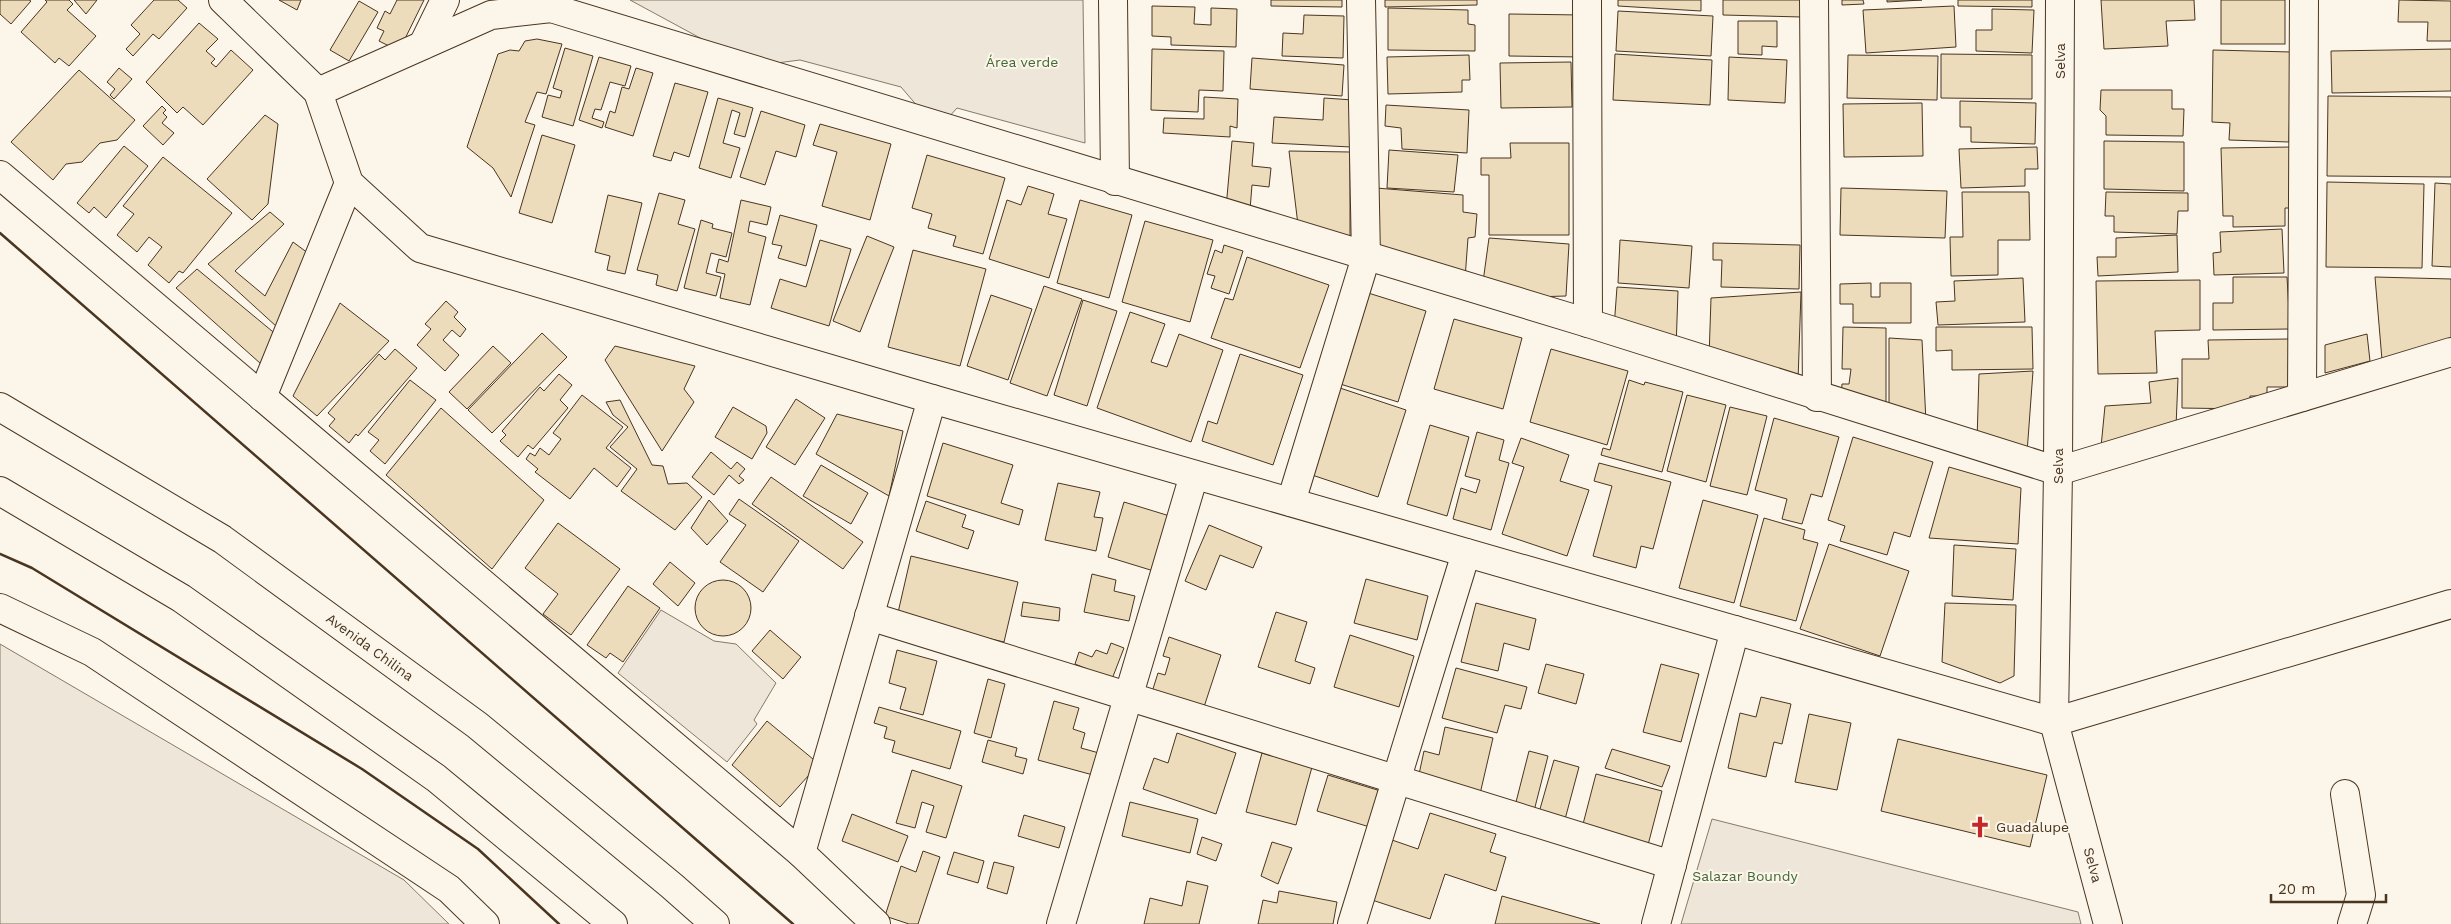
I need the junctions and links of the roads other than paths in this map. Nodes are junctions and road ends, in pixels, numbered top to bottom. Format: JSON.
{"nodes":[{"id":1,"x":223,"y":0,"type":"edge"},
{"id":2,"x":444,"y":0,"type":"edge"},
{"id":3,"x":1113,"y":0,"type":"edge"},
{"id":4,"x":1361,"y":0,"type":"edge"},
{"id":5,"x":1587,"y":0,"type":"edge"},
{"id":6,"x":1814,"y":0,"type":"edge"},
{"id":7,"x":2060,"y":0,"type":"edge"},
{"id":8,"x":2304,"y":0,"type":"edge"},
{"id":9,"x":423,"y":46,"type":"junction"},
{"id":10,"x":318,"y":92,"type":"junction"},
{"id":11,"x":0,"y":174,"type":"edge"},
{"id":12,"x":1115,"y":181,"type":"junction"},
{"id":13,"x":349,"y":183,"type":"junction"},
{"id":14,"x":1366,"y":256,"type":"junction"},
{"id":15,"x":1588,"y":323,"type":"junction"},
{"id":16,"x":2451,"y":352,"type":"edge"},
{"id":17,"x":262,"y":397,"type":"junction"},
{"id":18,"x":1817,"y":397,"type":"junction"},
{"id":19,"x":2302,"y":397,"type":"junction"},
{"id":20,"x":932,"y":399,"type":"junction"},
{"id":21,"x":0,"y":407,"type":"edge"},
{"id":22,"x":2058,"y":471,"type":"junction"},
{"id":23,"x":1194,"y":475,"type":"junction"},
{"id":24,"x":0,"y":491,"type":"edge"},
{"id":25,"x":1291,"y":502,"type":"junction"},
{"id":26,"x":1466,"y":553,"type":"junction"},
{"id":27,"x":2451,"y":604,"type":"edge"},
{"id":28,"x":0,"y":608,"type":"edge"},
{"id":29,"x":869,"y":616,"type":"junction"},
{"id":30,"x":1735,"y":630,"type":"junction"},
{"id":31,"x":1129,"y":697,"type":"junction"},
{"id":32,"x":2054,"y":722,"type":"junction"},
{"id":33,"x":1396,"y":779,"type":"junction"},
{"id":34,"x":2345,"y":794,"type":"dead end"},
{"id":35,"x":801,"y":853,"type":"junction"},
{"id":36,"x":1672,"y":865,"type":"junction"},
{"id":37,"x":485,"y":924,"type":"edge"},
{"id":38,"x":613,"y":924,"type":"edge"},
{"id":39,"x":715,"y":924,"type":"edge"},
{"id":40,"x":876,"y":924,"type":"edge"},
{"id":41,"x":1061,"y":924,"type":"edge"},
{"id":42,"x":1352,"y":924,"type":"edge"},
{"id":43,"x":1656,"y":924,"type":"edge"},
{"id":44,"x":2108,"y":924,"type":"edge"},
{"id":45,"x":2352,"y":924,"type":"edge"}],
"edges":[{"from":1,"to":10,"type":"street"},
{"from":2,"to":9,"type":"street"},
{"from":3,"to":12,"type":"street"},
{"from":4,"to":14,"type":"street"},
{"from":5,"to":15,"type":"street"},
{"from":6,"to":18,"type":"street"},
{"from":7,"to":22,"type":"street","name":"Selva"},
{"from":8,"to":19,"type":"street"},
{"from":9,"to":10,"type":"street"},
{"from":9,"to":12,"type":"street"},
{"from":10,"to":13,"type":"street"},
{"from":11,"to":17,"type":"street"},
{"from":12,"to":14,"type":"street"},
{"from":13,"to":17,"type":"street"},
{"from":13,"to":20,"type":"street"},
{"from":14,"to":15,"type":"street"},
{"from":14,"to":25,"type":"street"},
{"from":15,"to":18,"type":"street"},
{"from":16,"to":19,"type":"street"},
{"from":17,"to":35,"type":"street"},
{"from":18,"to":22,"type":"street"},
{"from":19,"to":22,"type":"street"},
{"from":20,"to":23,"type":"street"},
{"from":20,"to":29,"type":"street"},
{"from":21,"to":39,"type":"street","name":"Avenida Chilina"},
{"from":22,"to":32,"type":"street","name":"Selva"},
{"from":23,"to":25,"type":"street"},
{"from":23,"to":31,"type":"street"},
{"from":24,"to":38,"type":"street"},
{"from":25,"to":26,"type":"street"},
{"from":26,"to":30,"type":"street"},
{"from":26,"to":33,"type":"street"},
{"from":27,"to":32,"type":"street"},
{"from":28,"to":37,"type":"street"},
{"from":29,"to":31,"type":"street"},
{"from":29,"to":35,"type":"street"},
{"from":30,"to":32,"type":"street"},
{"from":30,"to":36,"type":"street"},
{"from":31,"to":33,"type":"street"},
{"from":31,"to":41,"type":"street"},
{"from":32,"to":44,"type":"street","name":"Selva"},
{"from":33,"to":36,"type":"street"},
{"from":33,"to":42,"type":"street"},
{"from":34,"to":45,"type":"street"},
{"from":35,"to":40,"type":"street"},
{"from":36,"to":43,"type":"street"}]}
